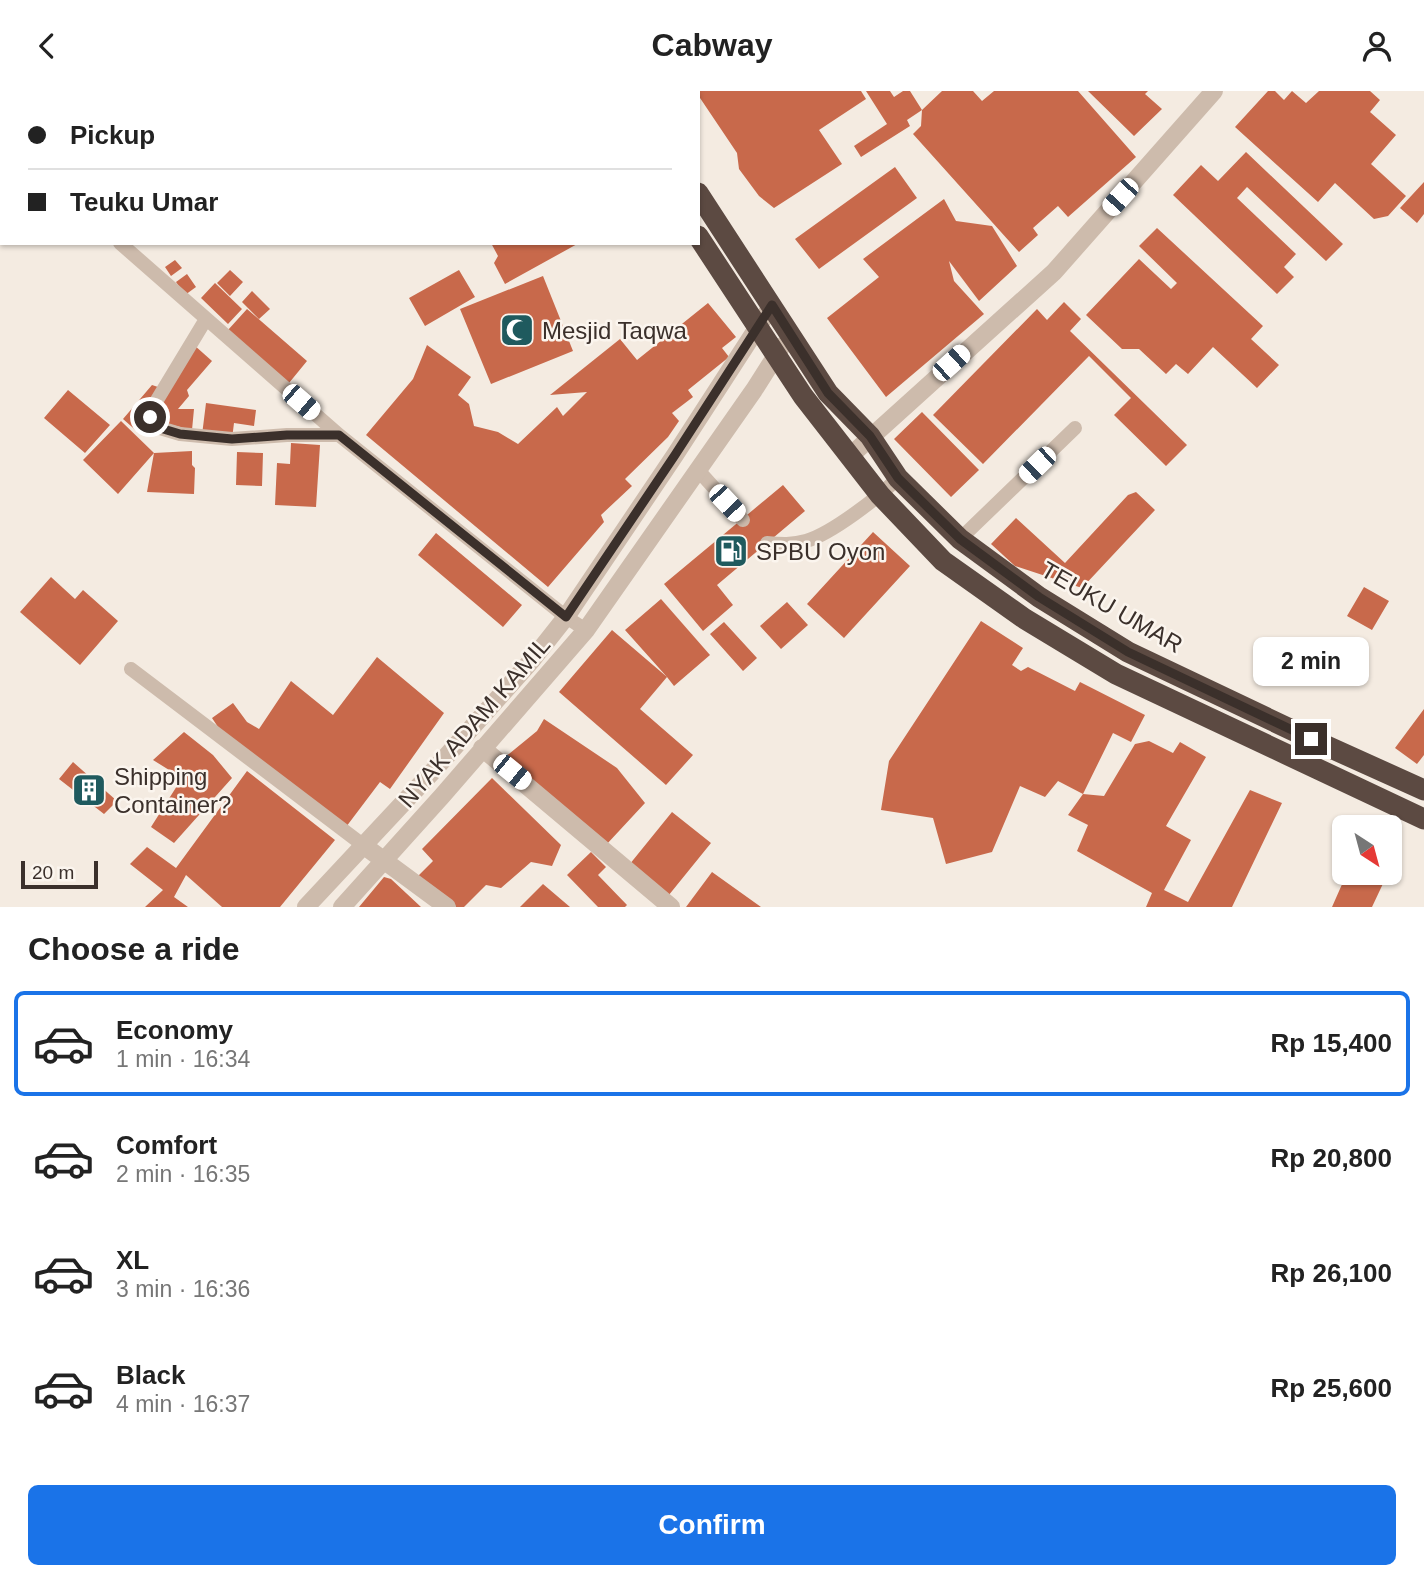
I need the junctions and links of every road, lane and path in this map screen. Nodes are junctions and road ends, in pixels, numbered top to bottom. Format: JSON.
{"nodes":[{"id":1,"x":1214,"y":91,"type":"edge"},
{"id":2,"x":700,"y":196,"type":"edge"},
{"id":3,"x":700,"y":239,"type":"edge"},
{"id":4,"x":122,"y":245,"type":"edge"},
{"id":5,"x":772,"y":305,"type":"junction"},
{"id":6,"x":206,"y":319,"type":"junction"},
{"id":7,"x":758,"y":327,"type":"junction"},
{"id":8,"x":790,"y":333,"type":"junction"},
{"id":9,"x":776,"y":355,"type":"junction"},
{"id":10,"x":1075,"y":428,"type":"dead end"},
{"id":11,"x":339,"y":435,"type":"junction"},
{"id":12,"x":870,"y":436,"type":"junction"},
{"id":13,"x":849,"y":457,"type":"junction"},
{"id":14,"x":697,"y":469,"type":"junction"},
{"id":15,"x":898,"y":478,"type":"junction"},
{"id":16,"x":880,"y":495,"type":"junction"},
{"id":17,"x":743,"y":520,"type":"dead end"},
{"id":18,"x":960,"y":539,"type":"junction"},
{"id":19,"x":767,"y":543,"type":"dead end"},
{"id":20,"x":566,"y":617,"type":"junction"},
{"id":21,"x":586,"y":630,"type":"junction"},
{"id":22,"x":131,"y":669,"type":"dead end"},
{"id":23,"x":482,"y":748,"type":"junction"},
{"id":24,"x":1424,"y":790,"type":"edge"},
{"id":25,"x":1424,"y":819,"type":"edge"},
{"id":26,"x":363,"y":845,"type":"junction"},
{"id":27,"x":385,"y":861,"type":"junction"},
{"id":28,"x":306,"y":907,"type":"edge"},
{"id":29,"x":342,"y":907,"type":"edge"},
{"id":30,"x":447,"y":907,"type":"edge"},
{"id":31,"x":671,"y":907,"type":"edge"}],
"edges":[{"from":1,"to":12,"type":"street"},
{"from":2,"to":5,"type":"highway","name":"TEUKU UMAR"},
{"from":3,"to":7,"type":"highway"},
{"from":4,"to":6,"type":"lane"},
{"from":5,"to":7,"type":"street"},
{"from":5,"to":8,"type":"highway","name":"TEUKU UMAR"},
{"from":6,"to":11,"type":"lane"},
{"from":6,"to":11,"type":"lane"},
{"from":7,"to":9,"type":"highway"},
{"from":7,"to":20,"type":"street"},
{"from":8,"to":9,"type":"street","name":"NYAK ADAM KAMIL"},
{"from":8,"to":12,"type":"highway","name":"TEUKU UMAR"},
{"from":9,"to":13,"type":"highway"},
{"from":9,"to":14,"type":"street","name":"NYAK ADAM KAMIL"},
{"from":10,"to":18,"type":"lane"},
{"from":11,"to":20,"type":"lane"},
{"from":12,"to":13,"type":"street"},
{"from":12,"to":15,"type":"highway","name":"TEUKU UMAR"},
{"from":13,"to":16,"type":"highway"},
{"from":14,"to":17,"type":"lane"},
{"from":14,"to":21,"type":"street","name":"NYAK ADAM KAMIL"},
{"from":15,"to":16,"type":"lane"},
{"from":15,"to":18,"type":"highway","name":"TEUKU UMAR"},
{"from":16,"to":19,"type":"lane"},
{"from":16,"to":25,"type":"highway"},
{"from":18,"to":24,"type":"highway","name":"TEUKU UMAR"},
{"from":20,"to":21,"type":"lane"},
{"from":20,"to":26,"type":"street"},
{"from":21,"to":23,"type":"street","name":"NYAK ADAM KAMIL"},
{"from":22,"to":26,"type":"lane"},
{"from":23,"to":27,"type":"street","name":"NYAK ADAM KAMIL"},
{"from":23,"to":31,"type":"street"},
{"from":26,"to":27,"type":"street"},
{"from":26,"to":28,"type":"street"},
{"from":27,"to":29,"type":"street","name":"NYAK ADAM KAMIL"},
{"from":27,"to":30,"type":"street"}]}
